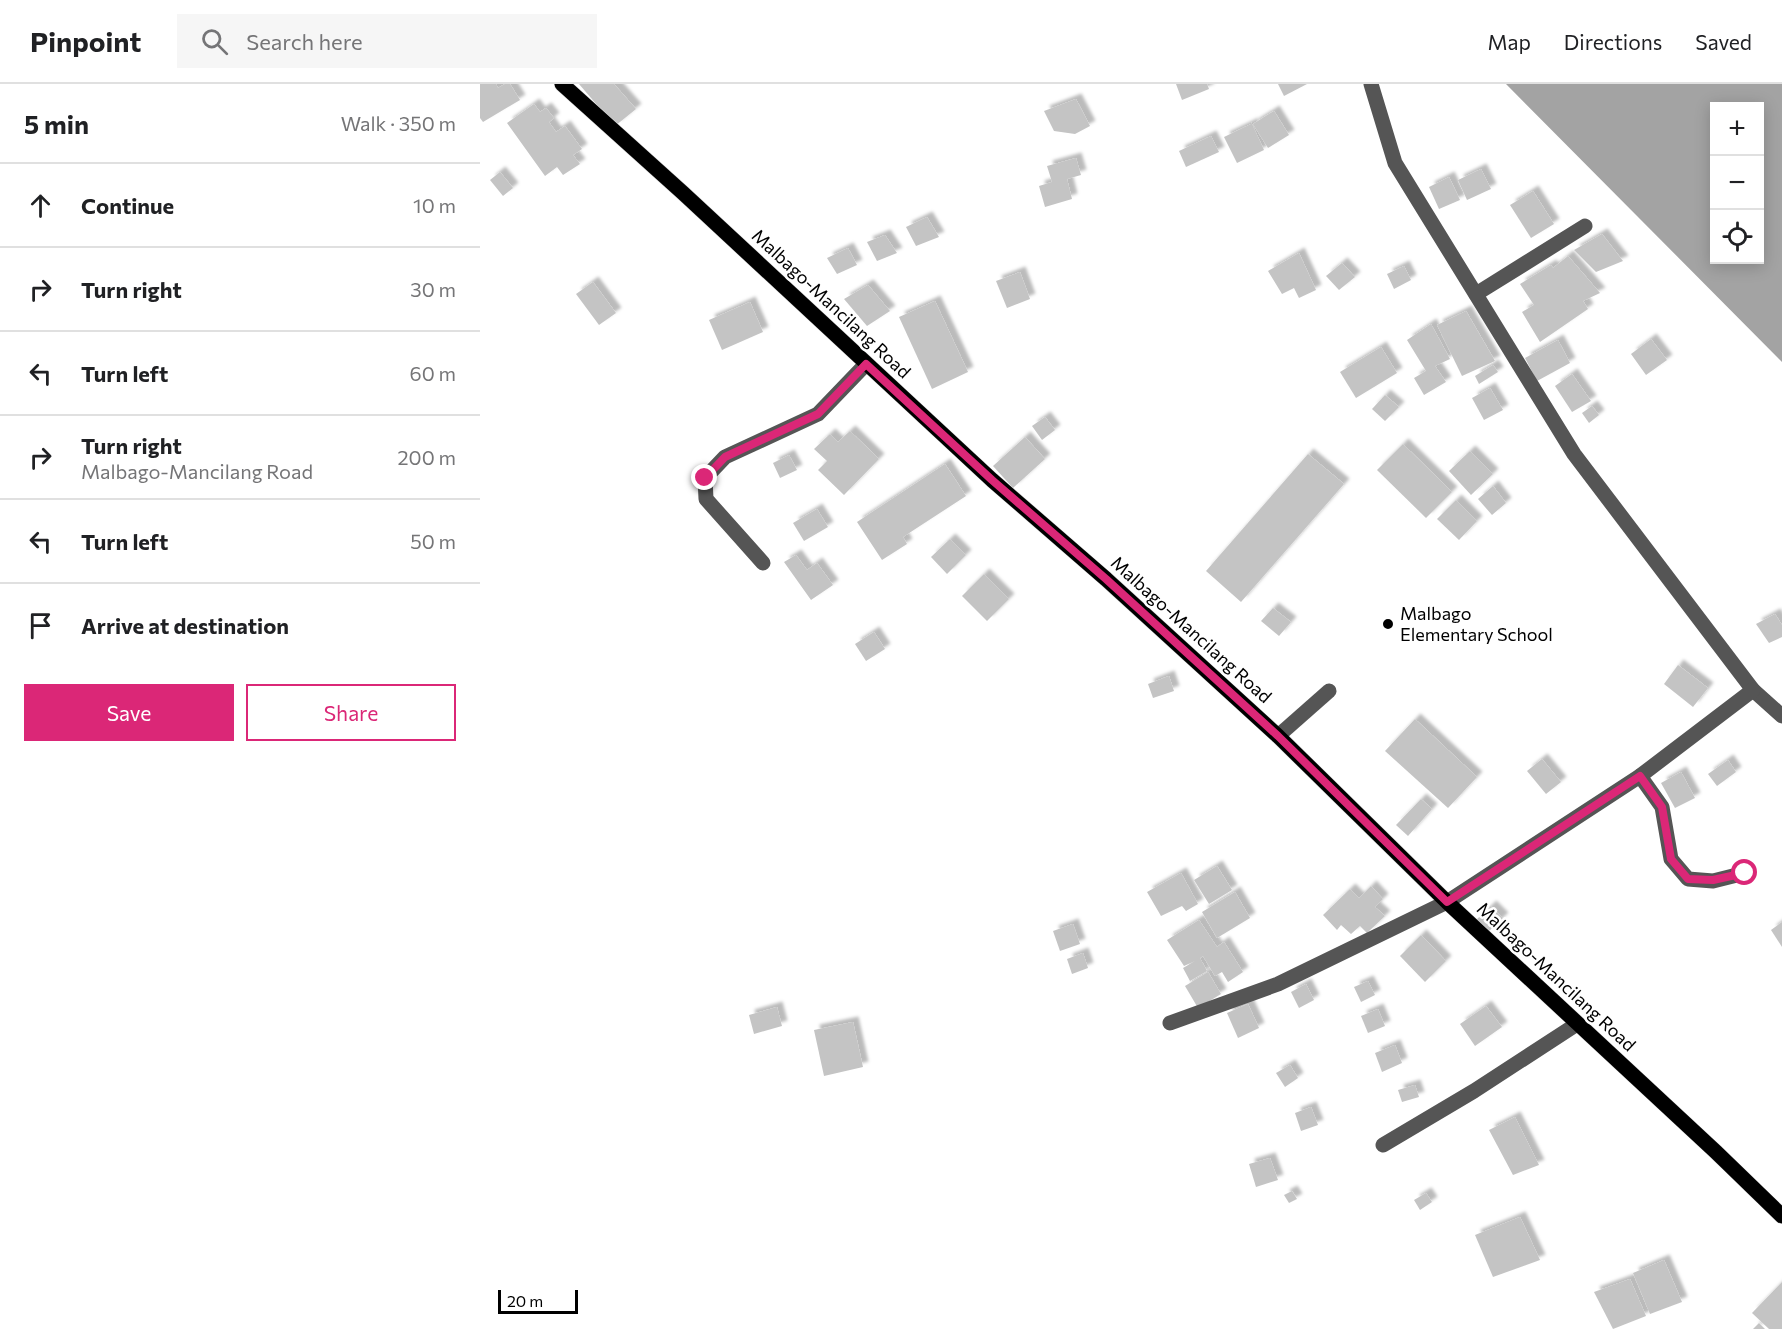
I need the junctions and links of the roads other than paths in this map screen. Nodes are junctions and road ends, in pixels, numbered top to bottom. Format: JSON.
{"nodes":[{"id":1,"x":562,"y":84,"type":"edge"},
{"id":2,"x":1371,"y":84,"type":"edge"},
{"id":3,"x":1585,"y":226,"type":"dead end"},
{"id":4,"x":1476,"y":294,"type":"junction"},
{"id":5,"x":866,"y":364,"type":"junction"},
{"id":6,"x":764,"y":563,"type":"dead end"},
{"id":7,"x":1753,"y":690,"type":"junction"},
{"id":8,"x":1329,"y":691,"type":"dead end"},
{"id":9,"x":1782,"y":716,"type":"edge"},
{"id":10,"x":1278,"y":736,"type":"junction"},
{"id":11,"x":1640,"y":776,"type":"junction"},
{"id":12,"x":1745,"y":873,"type":"dead end"},
{"id":13,"x":1447,"y":902,"type":"junction"},
{"id":14,"x":1170,"y":1023,"type":"dead end"},
{"id":15,"x":1576,"y":1024,"type":"junction"},
{"id":16,"x":1383,"y":1145,"type":"dead end"},
{"id":17,"x":1782,"y":1216,"type":"edge"}],
"edges":[{"from":1,"to":5,"type":"main road","name":"Malbago-Mancilang Road"},
{"from":2,"to":4,"type":"street"},
{"from":3,"to":4,"type":"street"},
{"from":4,"to":7,"type":"street"},
{"from":5,"to":6,"type":"street"},
{"from":5,"to":10,"type":"main road","name":"Malbago-Mancilang Road"},
{"from":7,"to":9,"type":"street"},
{"from":7,"to":11,"type":"street"},
{"from":8,"to":10,"type":"street"},
{"from":10,"to":13,"type":"main road","name":"Malbago-Mancilang Road"},
{"from":11,"to":12,"type":"street"},
{"from":11,"to":13,"type":"street"},
{"from":13,"to":14,"type":"street"},
{"from":13,"to":15,"type":"main road","name":"Malbago-Mancilang Road"},
{"from":15,"to":16,"type":"street"},
{"from":15,"to":17,"type":"main road","name":"Malbago-Mancilang Road"}]}
